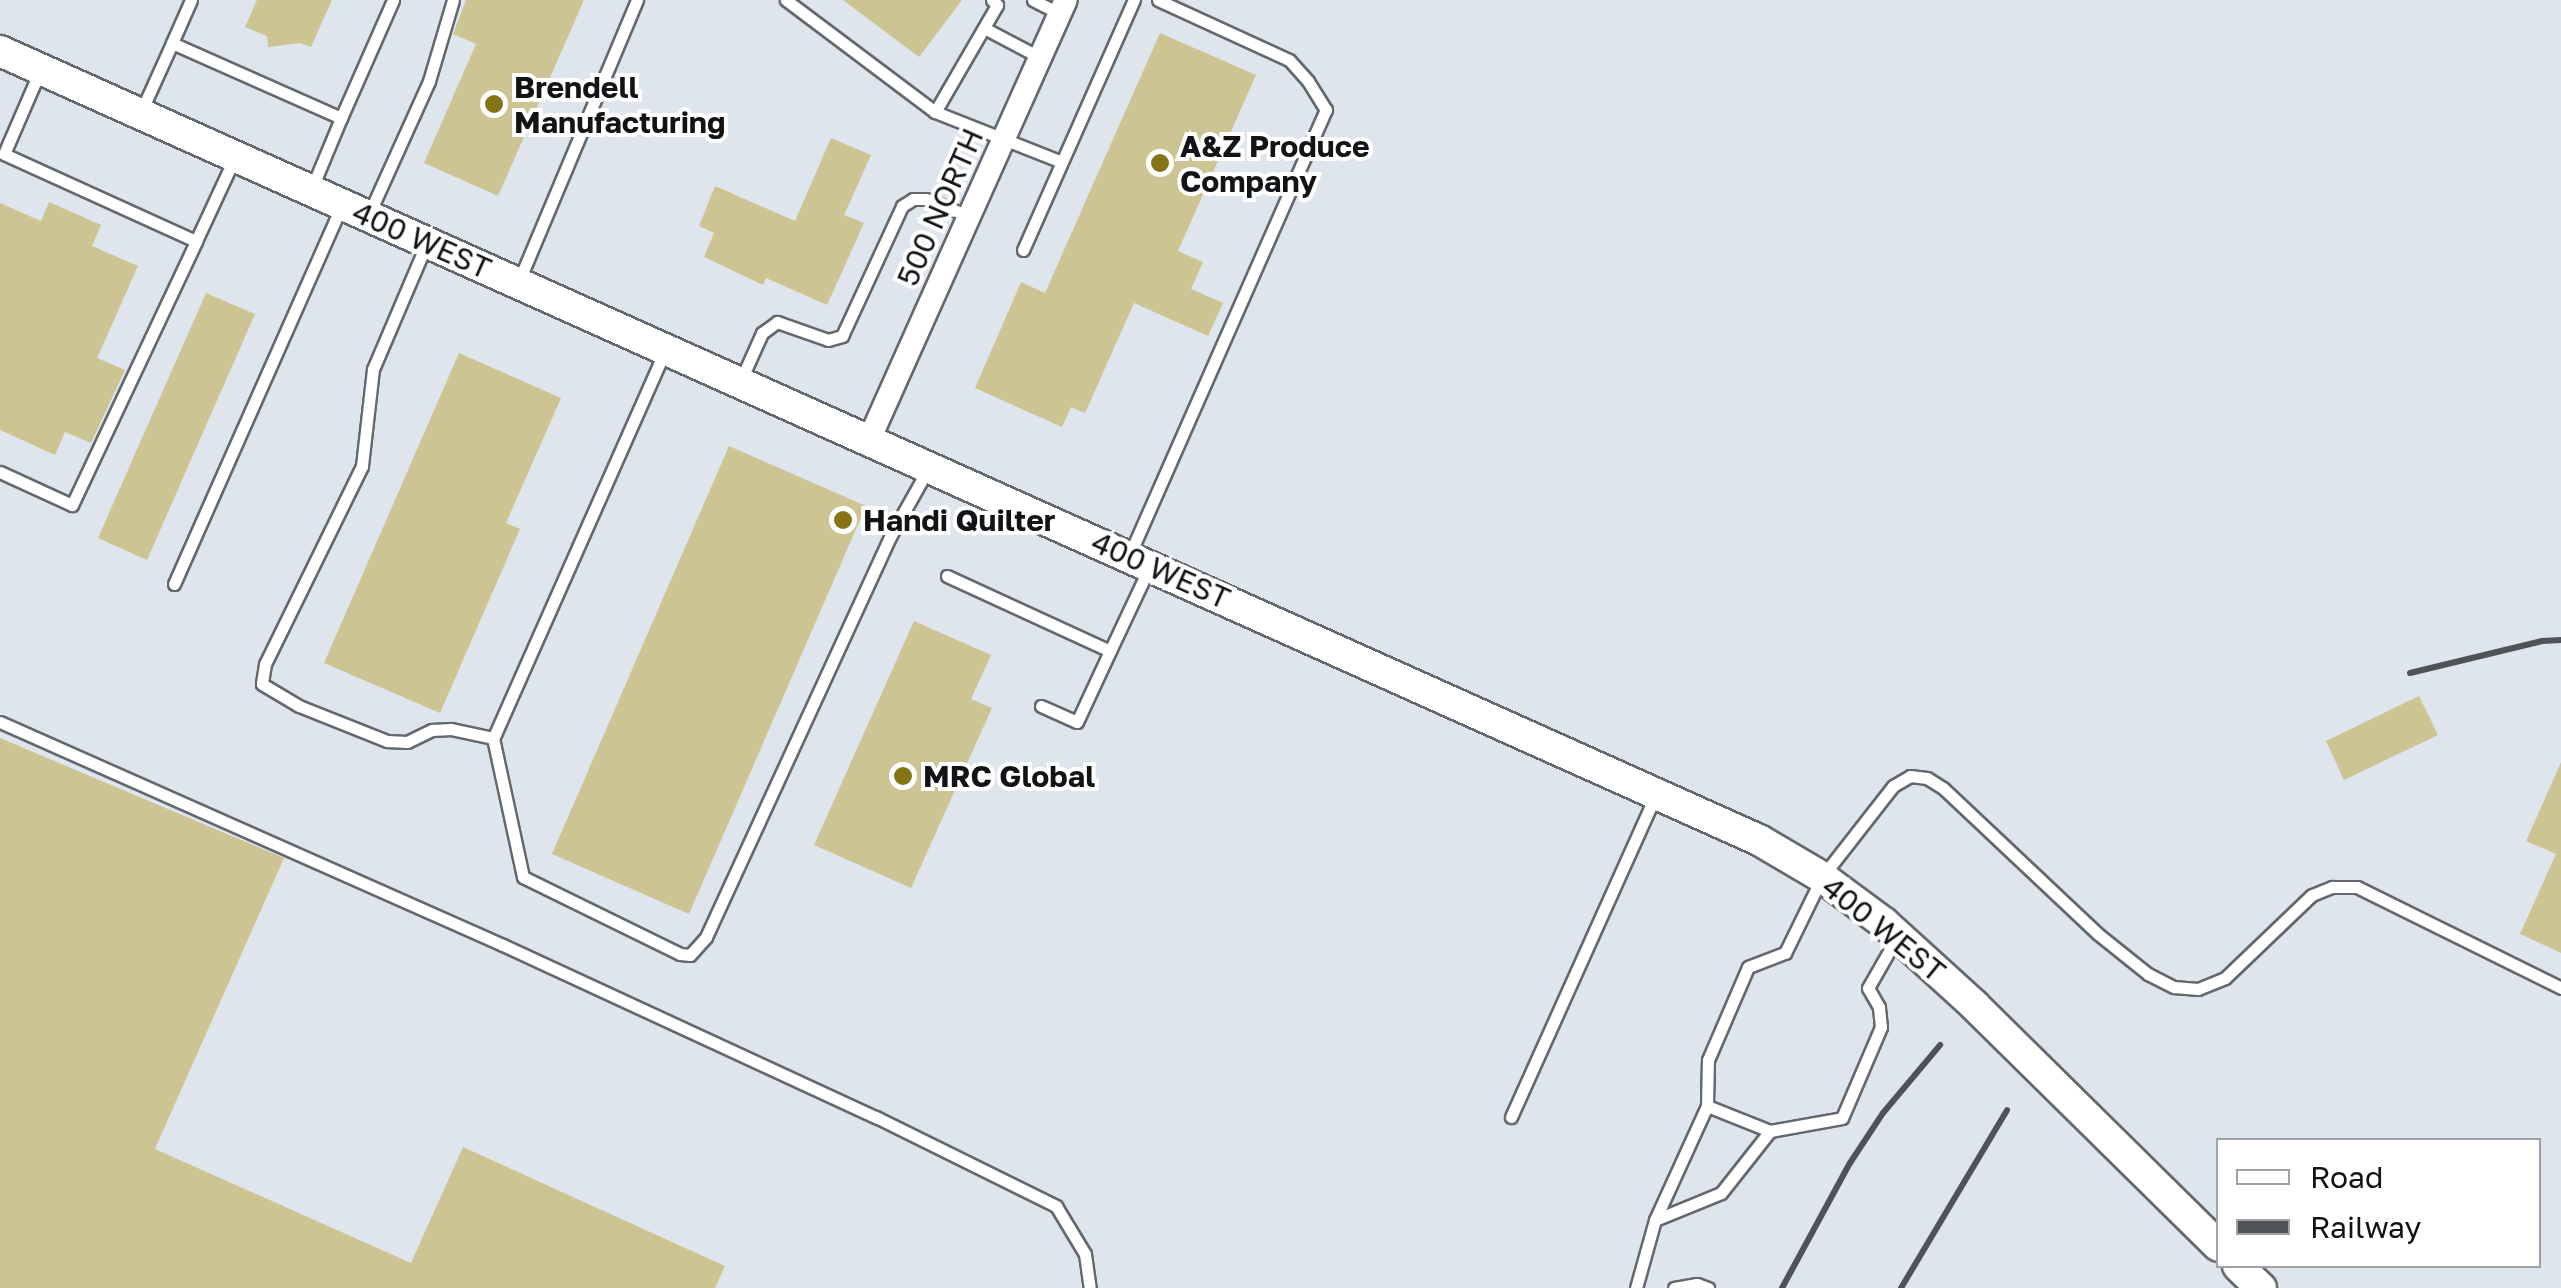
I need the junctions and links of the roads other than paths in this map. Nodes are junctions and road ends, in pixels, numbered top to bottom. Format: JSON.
{"nodes":[{"id":1,"x":191,"y":0,"type":"edge"},
{"id":2,"x":393,"y":0,"type":"edge"},
{"id":3,"x":453,"y":0,"type":"edge"},
{"id":4,"x":637,"y":0,"type":"edge"},
{"id":5,"x":786,"y":0,"type":"edge"},
{"id":6,"x":1034,"y":0,"type":"edge"},
{"id":7,"x":1134,"y":0,"type":"edge"},
{"id":8,"x":1158,"y":0,"type":"edge"},
{"id":9,"x":996,"y":2,"type":"edge"},
{"id":10,"x":1063,"y":7,"type":"edge"},
{"id":11,"x":984,"y":28,"type":"junction"},
{"id":12,"x":172,"y":43,"type":"junction"},
{"id":13,"x":0,"y":51,"type":"edge"},
{"id":14,"x":1040,"y":58,"type":"junction"},
{"id":15,"x":40,"y":69,"type":"junction"},
{"id":16,"x":936,"y":112,"type":"junction"},
{"id":17,"x":140,"y":114,"type":"junction"},
{"id":18,"x":341,"y":118,"type":"junction"},
{"id":19,"x":1003,"y":142,"type":"junction"},
{"id":20,"x":235,"y":156,"type":"junction"},
{"id":21,"x":2,"y":158,"type":"edge"},
{"id":22,"x":1062,"y":162,"type":"junction"},
{"id":23,"x":311,"y":190,"type":"junction"},
{"id":24,"x":355,"y":210,"type":"junction"},
{"id":25,"x":969,"y":216,"type":"junction"},
{"id":26,"x":196,"y":242,"type":"junction"},
{"id":27,"x":427,"y":242,"type":"junction"},
{"id":28,"x":1023,"y":250,"type":"dead end"},
{"id":29,"x":518,"y":282,"type":"junction"},
{"id":30,"x":666,"y":349,"type":"junction"},
{"id":31,"x":740,"y":382,"type":"junction"},
{"id":32,"x":869,"y":440,"type":"junction"},
{"id":33,"x":930,"y":466,"type":"junction"},
{"id":34,"x":0,"y":472,"type":"edge"},
{"id":35,"x":1139,"y":560,"type":"junction"},
{"id":36,"x":948,"y":576,"type":"dead end"},
{"id":37,"x":174,"y":584,"type":"dead end"},
{"id":38,"x":1110,"y":651,"type":"junction"},
{"id":39,"x":1041,"y":706,"type":"dead end"},
{"id":40,"x":0,"y":722,"type":"edge"},
{"id":41,"x":492,"y":738,"type":"junction"},
{"id":42,"x":1657,"y":791,"type":"junction"},
{"id":43,"x":1822,"y":877,"type":"junction"},
{"id":44,"x":1898,"y":935,"type":"junction"},
{"id":45,"x":2561,"y":988,"type":"edge"},
{"id":46,"x":1707,"y":1106,"type":"junction"},
{"id":47,"x":1511,"y":1117,"type":"dead end"},
{"id":48,"x":1770,"y":1131,"type":"junction"},
{"id":49,"x":1656,"y":1220,"type":"junction"},
{"id":50,"x":2216,"y":1244,"type":"edge"},
{"id":51,"x":2240,"y":1268,"type":"edge"},
{"id":52,"x":1090,"y":1288,"type":"edge"},
{"id":53,"x":1636,"y":1288,"type":"edge"},
{"id":54,"x":1674,"y":1288,"type":"edge"},
{"id":55,"x":1708,"y":1288,"type":"edge"},
{"id":56,"x":2261,"y":1288,"type":"edge"}],
"edges":[{"from":1,"to":12,"type":"lane"},
{"from":2,"to":18,"type":"lane"},
{"from":3,"to":24,"type":"lane"},
{"from":4,"to":29,"type":"lane"},
{"from":5,"to":16,"type":"lane"},
{"from":6,"to":10,"type":"lane"},
{"from":7,"to":22,"type":"lane"},
{"from":8,"to":35,"type":"lane"},
{"from":9,"to":11,"type":"lane"},
{"from":10,"to":14,"type":"street","name":"500 NORTH"},
{"from":11,"to":14,"type":"lane"},
{"from":11,"to":16,"type":"lane"},
{"from":12,"to":17,"type":"lane"},
{"from":12,"to":18,"type":"lane"},
{"from":13,"to":15,"type":"street","name":"400 WEST"},
{"from":14,"to":19,"type":"street","name":"500 NORTH"},
{"from":15,"to":17,"type":"street","name":"400 WEST"},
{"from":15,"to":21,"type":"lane"},
{"from":16,"to":19,"type":"lane"},
{"from":17,"to":20,"type":"street","name":"400 WEST"},
{"from":18,"to":23,"type":"lane"},
{"from":19,"to":22,"type":"lane"},
{"from":19,"to":25,"type":"street","name":"500 NORTH"},
{"from":20,"to":23,"type":"street","name":"400 WEST"},
{"from":20,"to":26,"type":"lane"},
{"from":21,"to":26,"type":"lane"},
{"from":22,"to":28,"type":"lane"},
{"from":23,"to":24,"type":"street","name":"400 WEST"},
{"from":24,"to":27,"type":"street","name":"400 WEST"},
{"from":24,"to":37,"type":"lane"},
{"from":25,"to":31,"type":"lane"},
{"from":25,"to":32,"type":"street","name":"500 NORTH"},
{"from":26,"to":34,"type":"lane"},
{"from":27,"to":29,"type":"street","name":"400 WEST"},
{"from":27,"to":41,"type":"lane"},
{"from":29,"to":30,"type":"street","name":"400 WEST"},
{"from":30,"to":31,"type":"street","name":"400 WEST"},
{"from":30,"to":41,"type":"lane"},
{"from":31,"to":32,"type":"street","name":"400 WEST"},
{"from":32,"to":33,"type":"street","name":"400 WEST"},
{"from":33,"to":35,"type":"street","name":"400 WEST"},
{"from":33,"to":41,"type":"lane"},
{"from":35,"to":38,"type":"lane"},
{"from":35,"to":42,"type":"street","name":"400 WEST"},
{"from":36,"to":38,"type":"lane"},
{"from":38,"to":39,"type":"lane"},
{"from":40,"to":52,"type":"lane"},
{"from":42,"to":43,"type":"street","name":"400 WEST"},
{"from":42,"to":47,"type":"lane"},
{"from":43,"to":44,"type":"street","name":"400 WEST"},
{"from":43,"to":45,"type":"lane"},
{"from":43,"to":46,"type":"lane"},
{"from":44,"to":48,"type":"lane"},
{"from":44,"to":50,"type":"street","name":"400 WEST"},
{"from":46,"to":48,"type":"lane"},
{"from":46,"to":49,"type":"lane"},
{"from":48,"to":49,"type":"lane"},
{"from":49,"to":53,"type":"lane"},
{"from":51,"to":56,"type":"street"},
{"from":54,"to":55,"type":"lane"}]}
